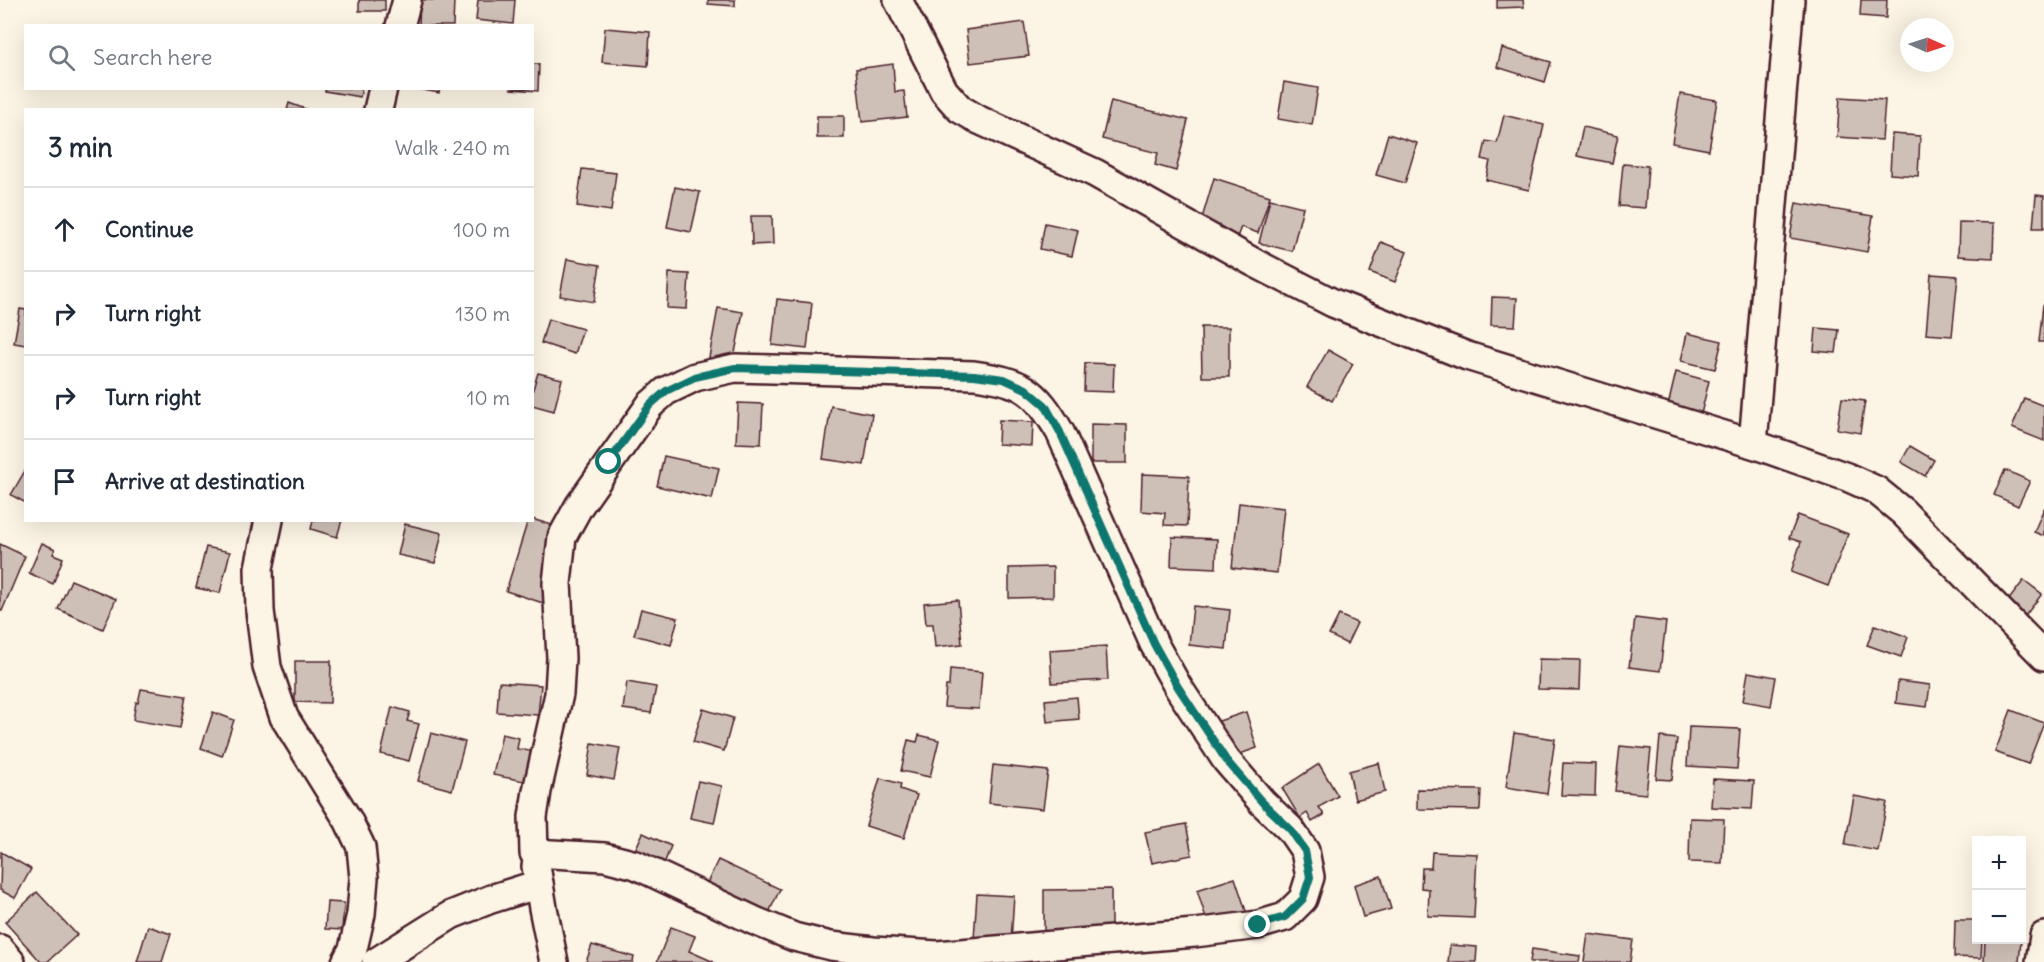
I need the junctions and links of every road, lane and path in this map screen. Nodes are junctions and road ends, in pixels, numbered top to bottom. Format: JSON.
{"nodes":[{"id":1,"x":407,"y":0,"type":"edge"},
{"id":2,"x":898,"y":0,"type":"edge"},
{"id":3,"x":1790,"y":0,"type":"edge"},
{"id":4,"x":401,"y":24,"type":"edge"},
{"id":5,"x":383,"y":90,"type":"edge"},
{"id":6,"x":378,"y":108,"type":"edge"},
{"id":7,"x":1754,"y":444,"type":"junction"},
{"id":8,"x":269,"y":522,"type":"edge"},
{"id":9,"x":2044,"y":656,"type":"edge"},
{"id":10,"x":534,"y":853,"type":"junction"},
{"id":11,"x":539,"y":884,"type":"junction"},
{"id":12,"x":2044,"y":936,"type":"edge"},
{"id":13,"x":0,"y":949,"type":"edge"},
{"id":14,"x":1104,"y":951,"type":"edge"},
{"id":15,"x":10,"y":962,"type":"edge"},
{"id":16,"x":346,"y":962,"type":"edge"},
{"id":17,"x":376,"y":962,"type":"edge"},
{"id":18,"x":554,"y":962,"type":"edge"},
{"id":19,"x":2040,"y":962,"type":"edge"}],
"edges":[{"from":1,"to":4,"type":"street"},
{"from":2,"to":7,"type":"street"},
{"from":3,"to":7,"type":"street"},
{"from":5,"to":6,"type":"street"},
{"from":7,"to":9,"type":"street"},
{"from":8,"to":16,"type":"street"},
{"from":10,"to":11,"type":"street"},
{"from":10,"to":14,"type":"street"},
{"from":10,"to":14,"type":"street"},
{"from":11,"to":17,"type":"street"},
{"from":11,"to":18,"type":"street"},
{"from":12,"to":19,"type":"street"},
{"from":13,"to":15,"type":"street"}]}
